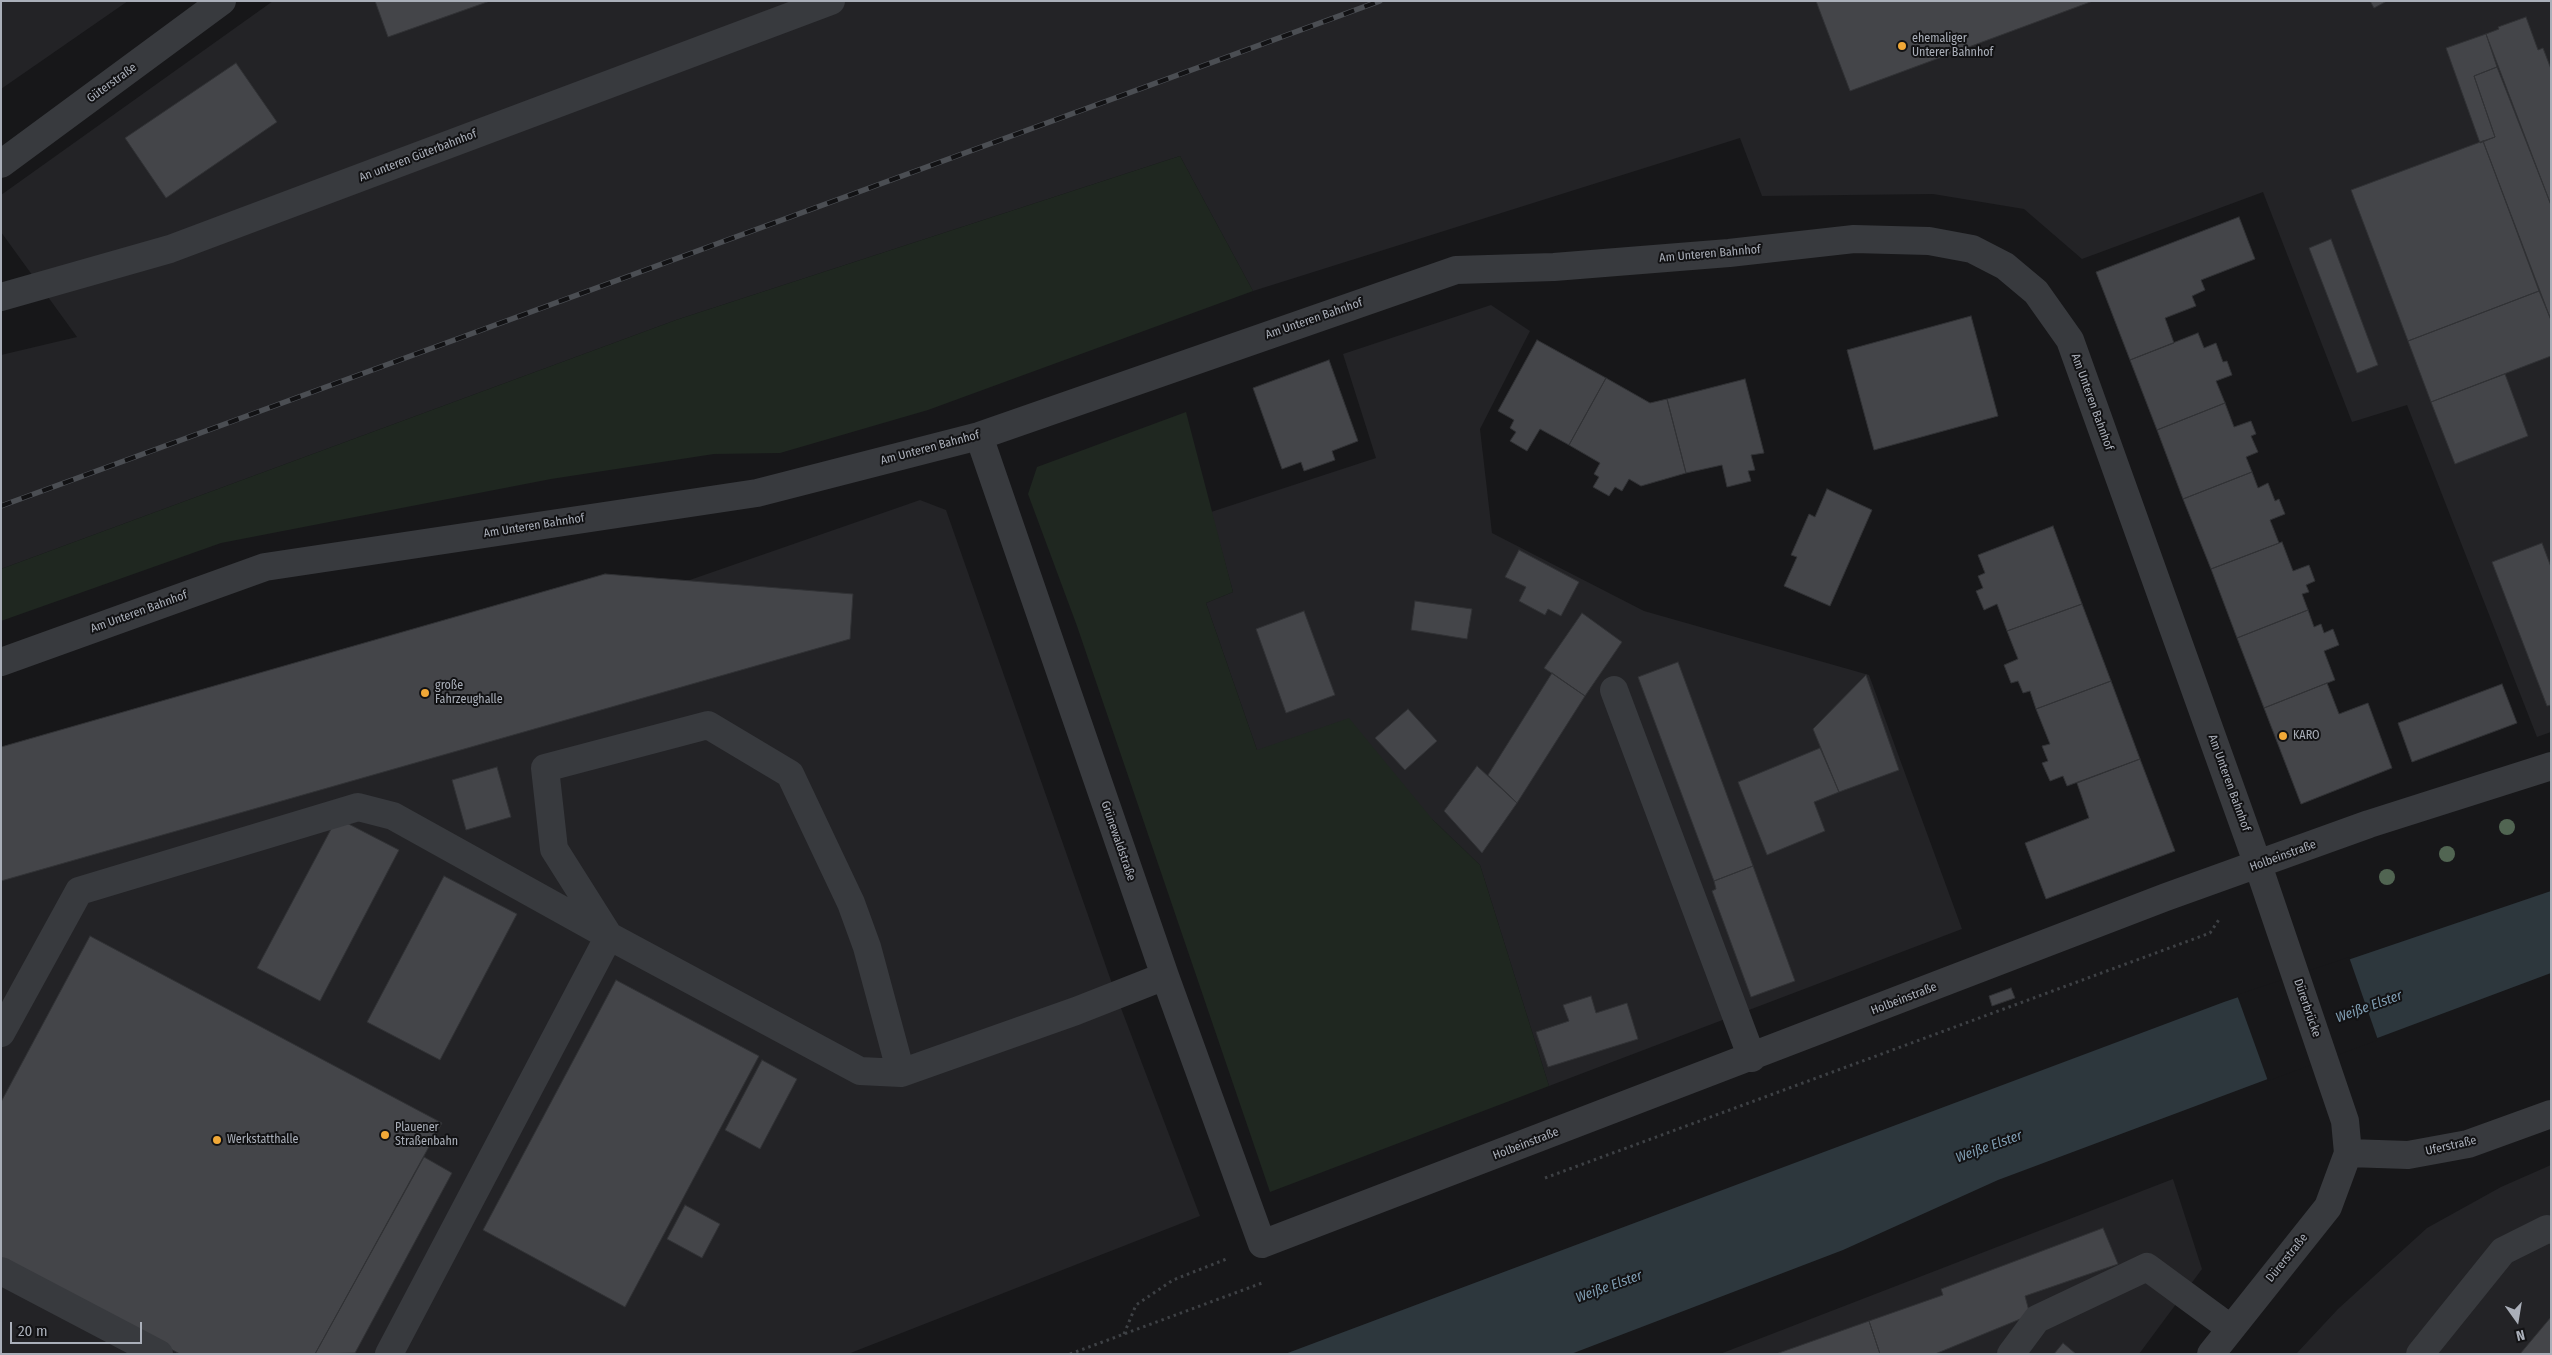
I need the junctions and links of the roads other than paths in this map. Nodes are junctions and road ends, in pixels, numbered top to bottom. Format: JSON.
{"nodes":[{"id":1,"x":222,"y":1,"type":"edge"},
{"id":2,"x":830,"y":1,"type":"edge"},
{"id":3,"x":1,"y":164,"type":"edge"},
{"id":4,"x":1,"y":297,"type":"edge"},
{"id":5,"x":979,"y":436,"type":"junction"},
{"id":6,"x":1,"y":662,"type":"edge"},
{"id":7,"x":1614,"y":690,"type":"dead end"},
{"id":8,"x":2551,"y":766,"type":"edge"},
{"id":9,"x":2258,"y":865,"type":"junction"},
{"id":10,"x":609,"y":936,"type":"junction"},
{"id":11,"x":1165,"y":976,"type":"junction"},
{"id":12,"x":1,"y":1033,"type":"edge"},
{"id":13,"x":1752,"y":1058,"type":"junction"},
{"id":14,"x":901,"y":1073,"type":"junction"},
{"id":15,"x":2551,"y":1114,"type":"edge"},
{"id":16,"x":2348,"y":1153,"type":"junction"},
{"id":17,"x":2551,"y":1230,"type":"edge"},
{"id":18,"x":1262,"y":1244,"type":"joint"},
{"id":19,"x":1,"y":1271,"type":"edge"},
{"id":20,"x":2230,"y":1328,"type":"junction"},
{"id":21,"x":159,"y":1354,"type":"edge"},
{"id":22,"x":389,"y":1354,"type":"edge"},
{"id":23,"x":2011,"y":1354,"type":"edge"},
{"id":24,"x":2211,"y":1354,"type":"edge"},
{"id":25,"x":2420,"y":1354,"type":"edge"}],
"edges":[{"from":1,"to":3,"type":"street","name":"Güterstraße"},
{"from":2,"to":4,"type":"street","name":"An unteren Güterbahnhof"},
{"from":5,"to":6,"type":"street","name":"Am Unteren Bahnhof"},
{"from":5,"to":9,"type":"street","name":"Am Unteren Bahnhof"},
{"from":5,"to":11,"type":"street","name":"Grünewaldstraße"},
{"from":7,"to":13,"type":"street"},
{"from":8,"to":9,"type":"street","name":"Holbeinstraße"},
{"from":9,"to":13,"type":"street","name":"Holbeinstraße"},
{"from":9,"to":16,"type":"street","name":"Dürerbrücke"},
{"from":10,"to":12,"type":"street"},
{"from":10,"to":14,"type":"street"},
{"from":10,"to":14,"type":"street"},
{"from":10,"to":22,"type":"street"},
{"from":11,"to":14,"type":"street"},
{"from":11,"to":18,"type":"street","name":"Grünewaldstraße"},
{"from":13,"to":18,"type":"street","name":"Holbeinstraße"},
{"from":15,"to":16,"type":"street","name":"Uferstraße"},
{"from":16,"to":20,"type":"street","name":"Dürerstraße"},
{"from":17,"to":25,"type":"street"},
{"from":19,"to":21,"type":"street"},
{"from":20,"to":23,"type":"street"},
{"from":20,"to":24,"type":"street","name":"Dürerstraße"}]}
